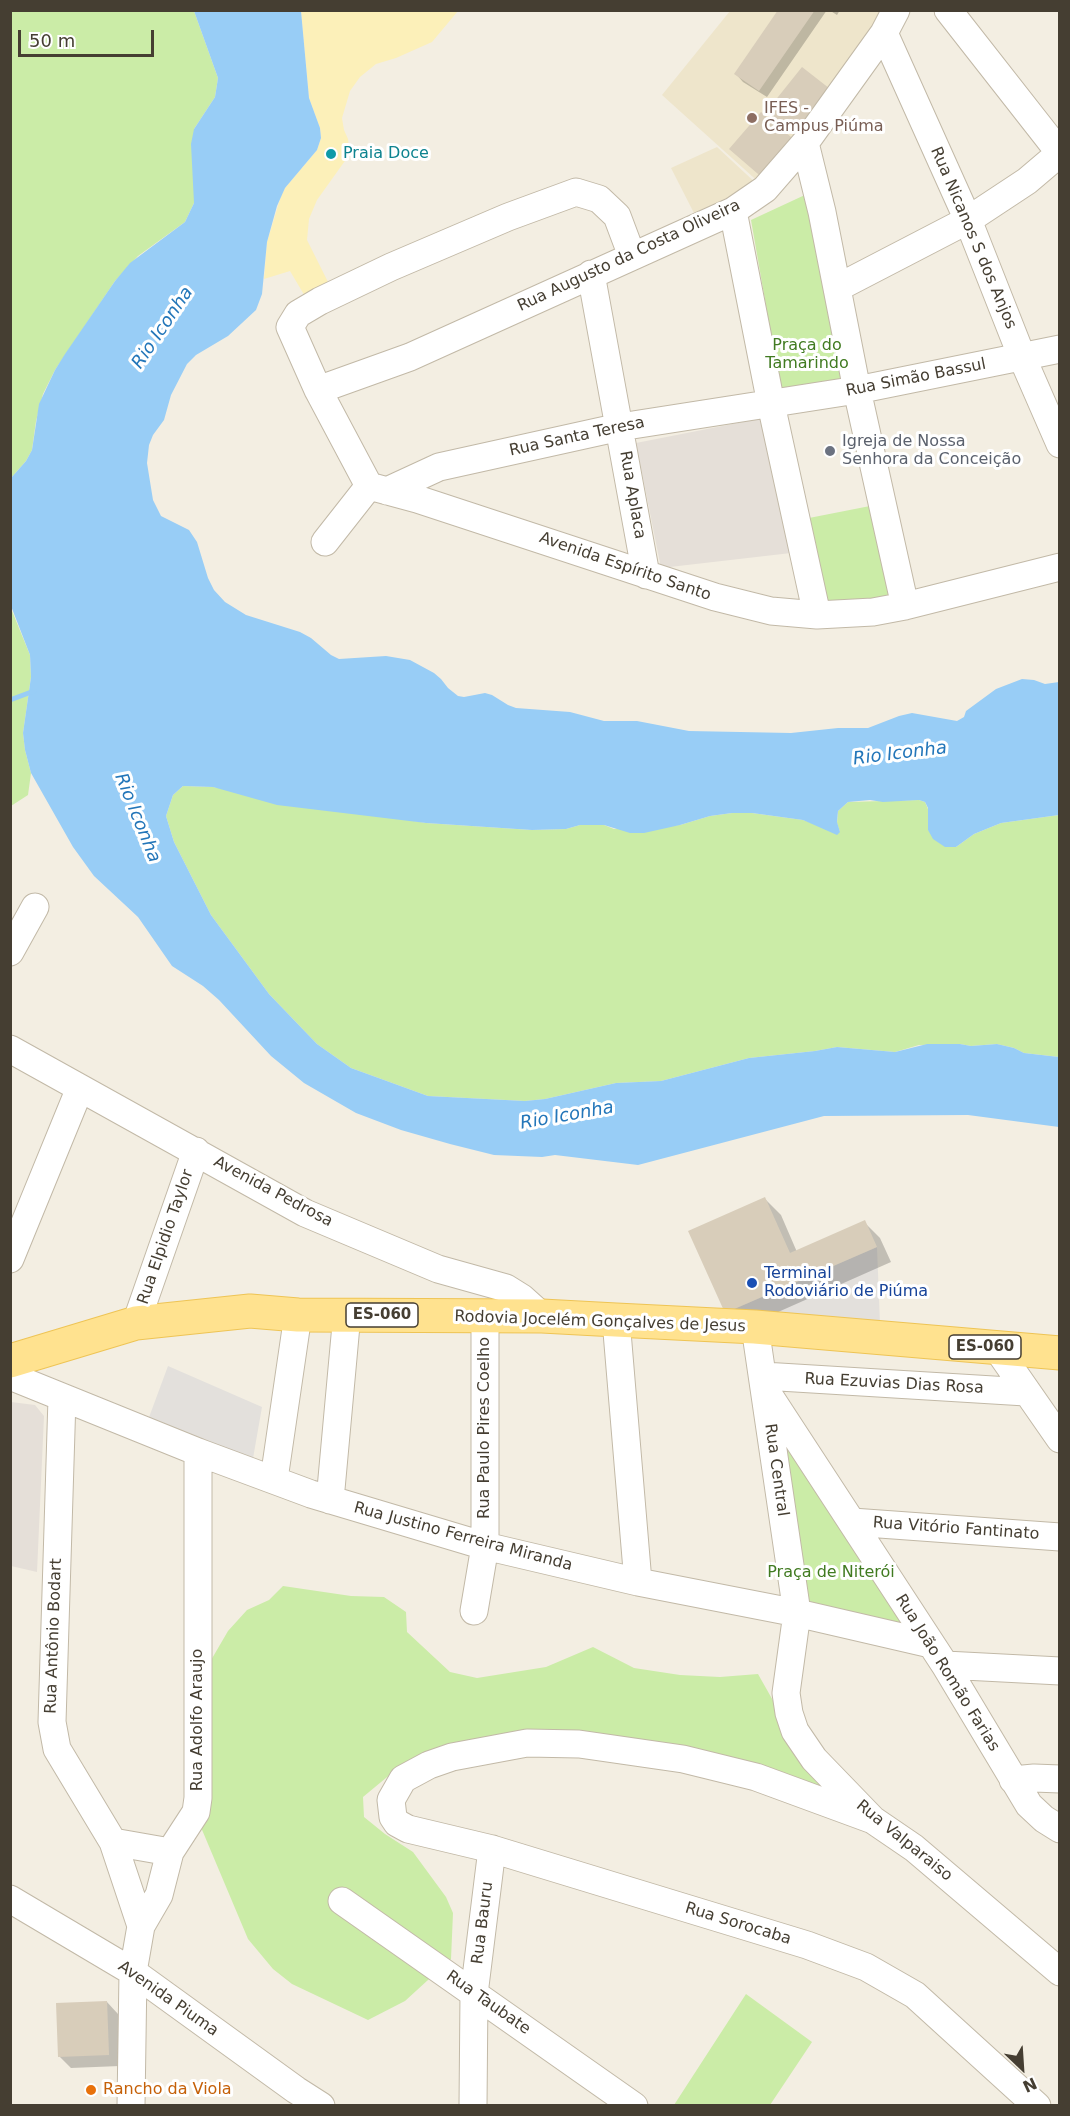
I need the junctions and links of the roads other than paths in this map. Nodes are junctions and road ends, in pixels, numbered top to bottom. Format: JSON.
{"nodes":[{"id":1,"x":948,"y":10,"type":"edge"},
{"id":2,"x":890,"y":22,"type":"edge"},
{"id":3,"x":805,"y":143,"type":"junction"},
{"id":4,"x":1059,"y":153,"type":"edge"},
{"id":5,"x":733,"y":211,"type":"junction"},
{"id":6,"x":968,"y":220,"type":"junction"},
{"id":7,"x":632,"y":256,"type":"junction"},
{"id":8,"x":591,"y":274,"type":"junction"},
{"id":9,"x":837,"y":288,"type":"junction"},
{"id":10,"x":1059,"y":350,"type":"edge"},
{"id":11,"x":1022,"y":357,"type":"junction"},
{"id":12,"x":318,"y":390,"type":"junction"},
{"id":13,"x":857,"y":390,"type":"junction"},
{"id":14,"x":771,"y":404,"type":"junction"},
{"id":15,"x":620,"y":427,"type":"junction"},
{"id":16,"x":1059,"y":444,"type":"edge"},
{"id":17,"x":378,"y":488,"type":"junction"},
{"id":18,"x":325,"y":542,"type":"dead end"},
{"id":19,"x":1059,"y":567,"type":"edge"},
{"id":20,"x":646,"y":575,"type":"junction"},
{"id":21,"x":905,"y":606,"type":"junction"},
{"id":22,"x":817,"y":615,"type":"junction"},
{"id":23,"x":35,"y":907,"type":"dead end"},
{"id":24,"x":10,"y":952,"type":"edge"},
{"id":25,"x":10,"y":1049,"type":"edge"},
{"id":26,"x":80,"y":1088,"type":"junction"},
{"id":27,"x":196,"y":1151,"type":"junction"},
{"id":28,"x":10,"y":1259,"type":"edge"},
{"id":29,"x":347,"y":1314,"type":"junction"},
{"id":30,"x":298,"y":1315,"type":"junction"},
{"id":31,"x":542,"y":1316,"type":"junction"},
{"id":32,"x":485,"y":1317,"type":"junction"},
{"id":33,"x":616,"y":1320,"type":"junction"},
{"id":34,"x":136,"y":1323,"type":"junction"},
{"id":35,"x":755,"y":1327,"type":"junction"},
{"id":36,"x":996,"y":1347,"type":"junction"},
{"id":37,"x":1056,"y":1352,"type":"edge"},
{"id":38,"x":12,"y":1374,"type":"edge"},
{"id":39,"x":763,"y":1382,"type":"junction"},
{"id":40,"x":1026,"y":1392,"type":"junction"},
{"id":41,"x":62,"y":1398,"type":"junction"},
{"id":42,"x":1059,"y":1439,"type":"edge"},
{"id":43,"x":198,"y":1452,"type":"junction"},
{"id":44,"x":274,"y":1479,"type":"junction"},
{"id":45,"x":330,"y":1500,"type":"junction"},
{"id":46,"x":852,"y":1522,"type":"junction"},
{"id":47,"x":1059,"y":1536,"type":"edge"},
{"id":48,"x":485,"y":1546,"type":"junction"},
{"id":49,"x":638,"y":1582,"type":"junction"},
{"id":50,"x":474,"y":1611,"type":"dead end"},
{"id":51,"x":797,"y":1613,"type":"junction"},
{"id":52,"x":938,"y":1655,"type":"junction"},
{"id":53,"x":1059,"y":1671,"type":"edge"},
{"id":54,"x":1059,"y":1779,"type":"edge"},
{"id":55,"x":1013,"y":1780,"type":"junction"},
{"id":56,"x":873,"y":1820,"type":"junction"},
{"id":57,"x":1059,"y":1830,"type":"edge"},
{"id":58,"x":113,"y":1842,"type":"junction"},
{"id":59,"x":492,"y":1849,"type":"junction"},
{"id":60,"x":171,"y":1852,"type":"junction"},
{"id":61,"x":10,"y":1899,"type":"edge"},
{"id":62,"x":342,"y":1901,"type":"dead end"},
{"id":63,"x":141,"y":1926,"type":"junction"},
{"id":64,"x":133,"y":1972,"type":"junction"},
{"id":65,"x":1059,"y":1972,"type":"edge"},
{"id":66,"x":474,"y":1994,"type":"junction"},
{"id":67,"x":296,"y":2098,"type":"edge"},
{"id":68,"x":1027,"y":2103,"type":"edge"},
{"id":69,"x":131,"y":2106,"type":"edge"},
{"id":70,"x":321,"y":2106,"type":"edge"},
{"id":71,"x":473,"y":2106,"type":"edge"},
{"id":72,"x":634,"y":2106,"type":"edge"}],
"edges":[{"from":1,"to":4,"type":"street"},
{"from":2,"to":3,"type":"street","name":"Rua Augusto da Costa Oliveira"},
{"from":2,"to":6,"type":"street","name":"Rua Nicanos S dos Anjos"},
{"from":3,"to":5,"type":"street","name":"Rua Augusto da Costa Oliveira"},
{"from":3,"to":9,"type":"street"},
{"from":4,"to":6,"type":"street"},
{"from":5,"to":7,"type":"street","name":"Rua Augusto da Costa Oliveira"},
{"from":5,"to":14,"type":"street"},
{"from":6,"to":9,"type":"street"},
{"from":6,"to":11,"type":"street","name":"Rua Nicanos S dos Anjos"},
{"from":7,"to":8,"type":"street","name":"Rua Augusto da Costa Oliveira"},
{"from":7,"to":12,"type":"street"},
{"from":8,"to":12,"type":"street","name":"Rua Augusto da Costa Oliveira"},
{"from":8,"to":15,"type":"street","name":"Rua Aplaca"},
{"from":9,"to":13,"type":"street"},
{"from":10,"to":11,"type":"street","name":"Rua Simão Bassul"},
{"from":11,"to":13,"type":"street","name":"Rua Simão Bassul"},
{"from":11,"to":16,"type":"street","name":"Rua Nicanos S dos Anjos"},
{"from":12,"to":17,"type":"street"},
{"from":13,"to":14,"type":"street","name":"Rua Simão Bassul"},
{"from":13,"to":21,"type":"street"},
{"from":14,"to":15,"type":"street","name":"Rua Santa Teresa"},
{"from":14,"to":22,"type":"street"},
{"from":15,"to":17,"type":"street","name":"Rua Santa Teresa"},
{"from":15,"to":20,"type":"street","name":"Rua Aplaca"},
{"from":17,"to":18,"type":"street"},
{"from":17,"to":20,"type":"street","name":"Avenida Espírito Santo"},
{"from":19,"to":21,"type":"street","name":"Avenida Espírito Santo"},
{"from":20,"to":22,"type":"street","name":"Avenida Espírito Santo"},
{"from":21,"to":22,"type":"street","name":"Avenida Espírito Santo"},
{"from":23,"to":24,"type":"street"},
{"from":25,"to":26,"type":"street","name":"Avenida Pedrosa"},
{"from":26,"to":27,"type":"street","name":"Avenida Pedrosa"},
{"from":26,"to":28,"type":"street"},
{"from":27,"to":31,"type":"street","name":"Avenida Pedrosa"},
{"from":27,"to":34,"type":"street","name":"Rua Elpidio Taylor"},
{"from":29,"to":30,"type":"main road","name":"Rodovia Jocelém Gonçalves de Jesus","number":"ES-060"},
{"from":29,"to":32,"type":"main road","name":"Rodovia Jocelém Gonçalves de Jesus","number":"ES-060"},
{"from":29,"to":45,"type":"street"},
{"from":30,"to":34,"type":"main road","name":"Rodovia Jocelém Gonçalves de Jesus","number":"ES-060"},
{"from":30,"to":44,"type":"street"},
{"from":31,"to":32,"type":"main road","name":"Rodovia Jocelém Gonçalves de Jesus","number":"ES-060"},
{"from":31,"to":33,"type":"main road","name":"Rodovia Jocelém Gonçalves de Jesus","number":"ES-060"},
{"from":32,"to":48,"type":"street","name":"Rua Paulo Pires Coelho"},
{"from":33,"to":35,"type":"main road","name":"Rodovia Jocelém Gonçalves de Jesus","number":"ES-060"},
{"from":33,"to":49,"type":"street"},
{"from":34,"to":38,"type":"main road","name":"Rodovia Jocelém Gonçalves de Jesus","number":"ES-060"},
{"from":35,"to":36,"type":"main road","name":"Rodovia Jocelém Gonçalves de Jesus","number":"ES-060"},
{"from":35,"to":39,"type":"street","name":"Rua Central"},
{"from":36,"to":37,"type":"main road","name":"Rodovia Jocelém Gonçalves de Jesus","number":"ES-060"},
{"from":36,"to":40,"type":"street"},
{"from":38,"to":41,"type":"street","name":"Rua Justino Ferreira Miranda"},
{"from":39,"to":40,"type":"street","name":"Rua Ezuvias Dias Rosa"},
{"from":39,"to":46,"type":"street","name":"Rua João Romão Farias"},
{"from":39,"to":51,"type":"street","name":"Rua Central"},
{"from":40,"to":42,"type":"street"},
{"from":41,"to":43,"type":"street","name":"Rua Justino Ferreira Miranda"},
{"from":41,"to":58,"type":"street","name":"Rua Antônio Bodart"},
{"from":43,"to":44,"type":"street","name":"Rua Justino Ferreira Miranda"},
{"from":43,"to":60,"type":"street","name":"Rua Adolfo Araujo"},
{"from":44,"to":45,"type":"street","name":"Rua Justino Ferreira Miranda"},
{"from":45,"to":48,"type":"street","name":"Rua Justino Ferreira Miranda"},
{"from":46,"to":47,"type":"street","name":"Rua Vitório Fantinato"},
{"from":46,"to":52,"type":"street","name":"Rua João Romão Farias"},
{"from":48,"to":49,"type":"street","name":"Rua Justino Ferreira Miranda"},
{"from":48,"to":50,"type":"street","name":"Rua Paulo Pires Coelho"},
{"from":49,"to":51,"type":"street","name":"Rua Justino Ferreira Miranda"},
{"from":51,"to":52,"type":"street","name":"Rua Justino Ferreira Miranda"},
{"from":51,"to":56,"type":"street","name":"Rua Valparaiso"},
{"from":52,"to":53,"type":"street","name":"Rua Justino Ferreira Miranda"},
{"from":52,"to":55,"type":"street","name":"Rua João Romão Farias"},
{"from":54,"to":55,"type":"street"},
{"from":55,"to":57,"type":"street","name":"Rua João Romão Farias"},
{"from":56,"to":59,"type":"street","name":"Rua Sorocaba"},
{"from":56,"to":65,"type":"street","name":"Rua Valparaiso"},
{"from":58,"to":60,"type":"street"},
{"from":58,"to":63,"type":"street","name":"Rua Antônio Bodart"},
{"from":59,"to":66,"type":"street","name":"Rua Bauru"},
{"from":59,"to":68,"type":"street","name":"Rua Sorocaba"},
{"from":60,"to":63,"type":"street","name":"Rua Adolfo Araujo"},
{"from":61,"to":64,"type":"street","name":"Avenida Piuma"},
{"from":62,"to":66,"type":"street","name":"Rua Taubate"},
{"from":63,"to":64,"type":"street","name":"Rua Adolfo Araujo"},
{"from":64,"to":67,"type":"street","name":"Avenida Piuma"},
{"from":64,"to":69,"type":"street","name":"Rua Adolfo Araujo"},
{"from":66,"to":71,"type":"street","name":"Rua Bauru"},
{"from":66,"to":72,"type":"street","name":"Rua Taubate"},
{"from":67,"to":70,"type":"street","name":"Avenida Piuma"}]}
